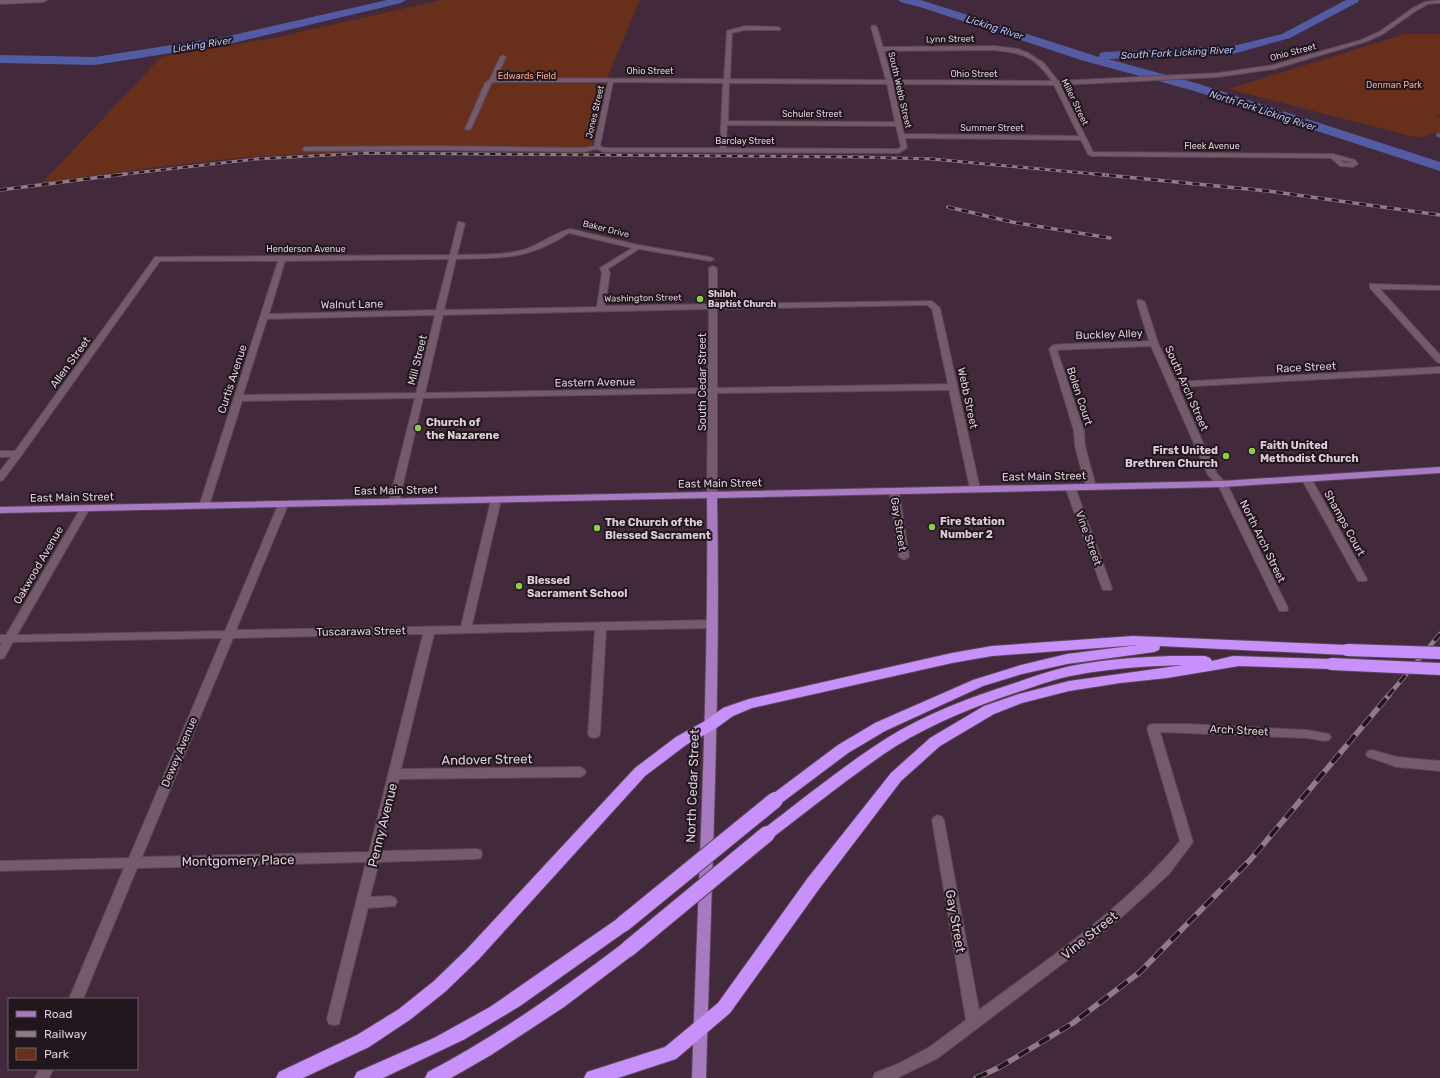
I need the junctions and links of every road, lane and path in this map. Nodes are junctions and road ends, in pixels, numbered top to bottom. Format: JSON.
{"nodes":[{"id":1,"x":44,"y":0,"type":"edge"},
{"id":2,"x":1440,"y":1,"type":"edge"},
{"id":3,"x":0,"y":2,"type":"edge"},
{"id":4,"x":874,"y":27,"type":"dead end"},
{"id":5,"x":778,"y":29,"type":"dead end"},
{"id":6,"x":881,"y":49,"type":"junction"},
{"id":7,"x":1018,"y":51,"type":"joint"},
{"id":8,"x":503,"y":57,"type":"dead end"},
{"id":9,"x":492,"y":80,"type":"junction"},
{"id":10,"x":611,"y":80,"type":"junction"},
{"id":11,"x":727,"y":81,"type":"junction"},
{"id":12,"x":890,"y":82,"type":"junction"},
{"id":13,"x":1056,"y":83,"type":"junction"},
{"id":14,"x":725,"y":123,"type":"junction"},
{"id":15,"x":898,"y":124,"type":"junction"},
{"id":16,"x":468,"y":129,"type":"dead end"},
{"id":17,"x":902,"y":136,"type":"junction"},
{"id":18,"x":1083,"y":138,"type":"junction"},
{"id":19,"x":596,"y":147,"type":"junction"},
{"id":20,"x":305,"y":149,"type":"dead end"},
{"id":21,"x":723,"y":150,"type":"junction"},
{"id":22,"x":894,"y":151,"type":"joint"},
{"id":23,"x":1091,"y":154,"type":"joint"},
{"id":24,"x":1333,"y":156,"type":"dead end"},
{"id":25,"x":461,"y":224,"type":"dead end"},
{"id":26,"x":638,"y":247,"type":"junction"},
{"id":27,"x":454,"y":257,"type":"junction"},
{"id":28,"x":158,"y":259,"type":"joint"},
{"id":29,"x":282,"y":260,"type":"junction"},
{"id":30,"x":712,"y":264,"type":"joint"},
{"id":31,"x":1440,"y":288,"type":"edge"},
{"id":32,"x":1141,"y":302,"type":"dead end"},
{"id":33,"x":713,"y":307,"type":"junction"},
{"id":34,"x":601,"y":309,"type":"junction"},
{"id":35,"x":937,"y":312,"type":"joint"},
{"id":36,"x":440,"y":314,"type":"junction"},
{"id":37,"x":264,"y":317,"type":"junction"},
{"id":38,"x":1154,"y":343,"type":"junction"},
{"id":39,"x":1065,"y":346,"type":"joint"},
{"id":40,"x":1440,"y":360,"type":"edge"},
{"id":41,"x":1440,"y":370,"type":"edge"},
{"id":42,"x":1173,"y":385,"type":"junction"},
{"id":43,"x":953,"y":387,"type":"junction"},
{"id":44,"x":713,"y":391,"type":"junction"},
{"id":45,"x":420,"y":395,"type":"junction"},
{"id":46,"x":238,"y":398,"type":"junction"},
{"id":47,"x":0,"y":454,"type":"edge"},
{"id":48,"x":18,"y":454,"type":"junction"},
{"id":49,"x":1440,"y":470,"type":"edge"},
{"id":50,"x":0,"y":478,"type":"edge"},
{"id":51,"x":1306,"y":478,"type":"junction"},
{"id":52,"x":1222,"y":484,"type":"junction"},
{"id":53,"x":1070,"y":487,"type":"junction"},
{"id":54,"x":1091,"y":487,"type":"junction"},
{"id":55,"x":975,"y":489,"type":"junction"},
{"id":56,"x":894,"y":491,"type":"junction"},
{"id":57,"x":712,"y":495,"type":"junction"},
{"id":58,"x":496,"y":500,"type":"junction"},
{"id":59,"x":394,"y":502,"type":"junction"},
{"id":60,"x":282,"y":505,"type":"junction"},
{"id":61,"x":204,"y":506,"type":"junction"},
{"id":62,"x":85,"y":508,"type":"junction"},
{"id":63,"x":0,"y":510,"type":"edge"},
{"id":64,"x":904,"y":557,"type":"dead end"},
{"id":65,"x":1362,"y":579,"type":"dead end"},
{"id":66,"x":1107,"y":588,"type":"dead end"},
{"id":67,"x":1283,"y":608,"type":"dead end"},
{"id":68,"x":713,"y":624,"type":"junction"},
{"id":69,"x":601,"y":626,"type":"junction"},
{"id":70,"x":466,"y":629,"type":"junction"},
{"id":71,"x":429,"y":630,"type":"junction"},
{"id":72,"x":228,"y":634,"type":"junction"},
{"id":73,"x":5,"y":639,"type":"edge"},
{"id":74,"x":1183,"y":644,"type":"junction"},
{"id":75,"x":1440,"y":653,"type":"edge"},
{"id":76,"x":0,"y":655,"type":"edge"},
{"id":77,"x":1240,"y":661,"type":"junction"},
{"id":78,"x":1440,"y":669,"type":"edge"},
{"id":79,"x":710,"y":725,"type":"junction"},
{"id":80,"x":1153,"y":728,"type":"joint"},
{"id":81,"x":594,"y":734,"type":"dead end"},
{"id":82,"x":1325,"y":737,"type":"dead end"},
{"id":83,"x":1372,"y":754,"type":"dead end"},
{"id":84,"x":1440,"y":766,"type":"edge"},
{"id":85,"x":580,"y":772,"type":"dead end"},
{"id":86,"x":394,"y":774,"type":"junction"},
{"id":87,"x":938,"y":820,"type":"dead end"},
{"id":88,"x":476,"y":854,"type":"dead end"},
{"id":89,"x":374,"y":857,"type":"junction"},
{"id":90,"x":133,"y":863,"type":"junction"},
{"id":91,"x":0,"y":866,"type":"edge"},
{"id":92,"x":390,"y":902,"type":"dead end"},
{"id":93,"x":363,"y":903,"type":"junction"},
{"id":94,"x":76,"y":998,"type":"edge"},
{"id":95,"x":334,"y":1019,"type":"dead end"},
{"id":96,"x":974,"y":1022,"type":"junction"},
{"id":97,"x":700,"y":1028,"type":"junction"},
{"id":98,"x":285,"y":1078,"type":"edge"},
{"id":99,"x":363,"y":1078,"type":"edge"},
{"id":100,"x":434,"y":1078,"type":"edge"},
{"id":101,"x":593,"y":1078,"type":"edge"},
{"id":102,"x":699,"y":1078,"type":"edge"},
{"id":103,"x":880,"y":1078,"type":"edge"}],
"edges":[{"from":1,"to":3,"type":"street"},
{"from":2,"to":13,"type":"street","name":"Ohio Street"},
{"from":4,"to":6,"type":"street","name":"South Webb Street"},
{"from":5,"to":11,"type":"street"},
{"from":6,"to":7,"type":"street","name":"Lynn Street"},
{"from":6,"to":12,"type":"street","name":"South Webb Street"},
{"from":7,"to":13,"type":"street","name":"Miller Street"},
{"from":8,"to":9,"type":"street"},
{"from":9,"to":10,"type":"street","name":"Ohio Street"},
{"from":9,"to":16,"type":"street"},
{"from":10,"to":11,"type":"street","name":"Ohio Street"},
{"from":10,"to":19,"type":"street","name":"Jones Street"},
{"from":11,"to":12,"type":"street","name":"Ohio Street"},
{"from":11,"to":14,"type":"street"},
{"from":12,"to":13,"type":"street","name":"Ohio Street"},
{"from":12,"to":15,"type":"street","name":"South Webb Street"},
{"from":13,"to":18,"type":"street","name":"Miller Street"},
{"from":14,"to":15,"type":"street","name":"Schuler Street"},
{"from":14,"to":21,"type":"street"},
{"from":15,"to":17,"type":"street","name":"South Webb Street"},
{"from":17,"to":18,"type":"street","name":"Summer Street"},
{"from":17,"to":22,"type":"street","name":"South Webb Street"},
{"from":18,"to":23,"type":"street","name":"Miller Street"},
{"from":19,"to":20,"type":"street","name":"Barclay Street"},
{"from":19,"to":21,"type":"street","name":"Barclay Street"},
{"from":21,"to":22,"type":"street","name":"Barclay Street"},
{"from":23,"to":24,"type":"street","name":"Fleek Avenue"},
{"from":25,"to":27,"type":"street","name":"Mill Street"},
{"from":26,"to":27,"type":"street","name":"Baker Drive"},
{"from":26,"to":30,"type":"street","name":"Baker Drive"},
{"from":26,"to":34,"type":"street"},
{"from":27,"to":29,"type":"street","name":"Henderson Avenue"},
{"from":27,"to":36,"type":"street","name":"Mill Street"},
{"from":28,"to":29,"type":"street","name":"Henderson Avenue"},
{"from":28,"to":48,"type":"street","name":"Allen Street"},
{"from":29,"to":37,"type":"street","name":"Curtis Avenue"},
{"from":30,"to":33,"type":"street","name":"South Cedar Street"},
{"from":31,"to":40,"type":"street"},
{"from":32,"to":38,"type":"street","name":"South Arch Street"},
{"from":33,"to":34,"type":"street","name":"Washington Street"},
{"from":33,"to":35,"type":"street","name":"Washington Street"},
{"from":33,"to":44,"type":"street","name":"South Cedar Street"},
{"from":34,"to":36,"type":"street","name":"Washington Street"},
{"from":35,"to":43,"type":"street","name":"Webb Street"},
{"from":36,"to":37,"type":"street","name":"Walnut Lane"},
{"from":36,"to":45,"type":"street","name":"Mill Street"},
{"from":37,"to":46,"type":"street","name":"Curtis Avenue"},
{"from":38,"to":39,"type":"street","name":"Buckley Alley"},
{"from":38,"to":42,"type":"street","name":"South Arch Street"},
{"from":39,"to":54,"type":"street","name":"Bolen Court"},
{"from":41,"to":42,"type":"street","name":"Race Street"},
{"from":42,"to":52,"type":"street","name":"South Arch Street"},
{"from":43,"to":44,"type":"street","name":"Eastern Avenue"},
{"from":43,"to":55,"type":"street","name":"Webb Street"},
{"from":44,"to":45,"type":"street","name":"Eastern Avenue"},
{"from":44,"to":57,"type":"street","name":"South Cedar Street"},
{"from":45,"to":46,"type":"street","name":"Eastern Avenue"},
{"from":45,"to":59,"type":"street","name":"Mill Street"},
{"from":46,"to":61,"type":"street","name":"Curtis Avenue"},
{"from":47,"to":48,"type":"street"},
{"from":48,"to":50,"type":"street","name":"Allen Street"},
{"from":49,"to":51,"type":"main road","name":"East Main Street"},
{"from":51,"to":52,"type":"main road","name":"East Main Street"},
{"from":51,"to":65,"type":"street","name":"Shamps Court"},
{"from":52,"to":54,"type":"main road","name":"East Main Street"},
{"from":52,"to":67,"type":"street","name":"North Arch Street"},
{"from":53,"to":54,"type":"main road","name":"East Main Street"},
{"from":53,"to":55,"type":"main road","name":"East Main Street"},
{"from":53,"to":66,"type":"street","name":"Vine Street"},
{"from":55,"to":56,"type":"main road","name":"East Main Street"},
{"from":56,"to":57,"type":"main road","name":"East Main Street"},
{"from":56,"to":64,"type":"street","name":"Gay Street"},
{"from":57,"to":58,"type":"main road","name":"East Main Street"},
{"from":57,"to":68,"type":"main road","name":"North Cedar Street"},
{"from":58,"to":59,"type":"main road","name":"East Main Street"},
{"from":58,"to":70,"type":"street"},
{"from":59,"to":60,"type":"main road","name":"East Main Street"},
{"from":60,"to":61,"type":"main road","name":"East Main Street"},
{"from":60,"to":72,"type":"street","name":"Dewey Avenue"},
{"from":61,"to":62,"type":"main road","name":"East Main Street"},
{"from":62,"to":63,"type":"main road","name":"East Main Street"},
{"from":62,"to":73,"type":"street","name":"Oakwood Avenue"},
{"from":68,"to":69,"type":"street","name":"Tuscarawa Street"},
{"from":68,"to":79,"type":"main road","name":"North Cedar Street"},
{"from":69,"to":70,"type":"street","name":"Tuscarawa Street"},
{"from":69,"to":81,"type":"street"},
{"from":70,"to":71,"type":"street","name":"Tuscarawa Street"},
{"from":71,"to":72,"type":"street","name":"Tuscarawa Street"},
{"from":71,"to":86,"type":"street","name":"Penny Avenue"},
{"from":72,"to":73,"type":"street","name":"Tuscarawa Street"},
{"from":72,"to":90,"type":"street","name":"Dewey Avenue"},
{"from":73,"to":76,"type":"street","name":"Oakwood Avenue"},
{"from":74,"to":75,"type":"highway","bridge":true},
{"from":74,"to":79,"type":"highway"},
{"from":74,"to":99,"type":"highway","bridge":true},
{"from":77,"to":78,"type":"highway","bridge":true},
{"from":77,"to":97,"type":"highway"},
{"from":77,"to":100,"type":"highway","bridge":true},
{"from":79,"to":97,"type":"main road","name":"North Cedar Street"},
{"from":79,"to":98,"type":"highway"},
{"from":80,"to":82,"type":"street","name":"Arch Street"},
{"from":80,"to":96,"type":"street","name":"Vine Street"},
{"from":83,"to":84,"type":"street"},
{"from":85,"to":86,"type":"street","name":"Andover Street"},
{"from":86,"to":89,"type":"street","name":"Penny Avenue"},
{"from":87,"to":96,"type":"street","name":"Gay Street"},
{"from":88,"to":89,"type":"street","name":"Montgomery Place"},
{"from":89,"to":90,"type":"street","name":"Montgomery Place"},
{"from":89,"to":93,"type":"street","name":"Penny Avenue"},
{"from":90,"to":91,"type":"street","name":"Montgomery Place"},
{"from":90,"to":94,"type":"street","name":"Dewey Avenue"},
{"from":92,"to":93,"type":"street"},
{"from":93,"to":95,"type":"street","name":"Penny Avenue"},
{"from":96,"to":103,"type":"street","name":"Vine Street"},
{"from":97,"to":101,"type":"highway"},
{"from":97,"to":102,"type":"main road","name":"North Cedar Street"}]}
